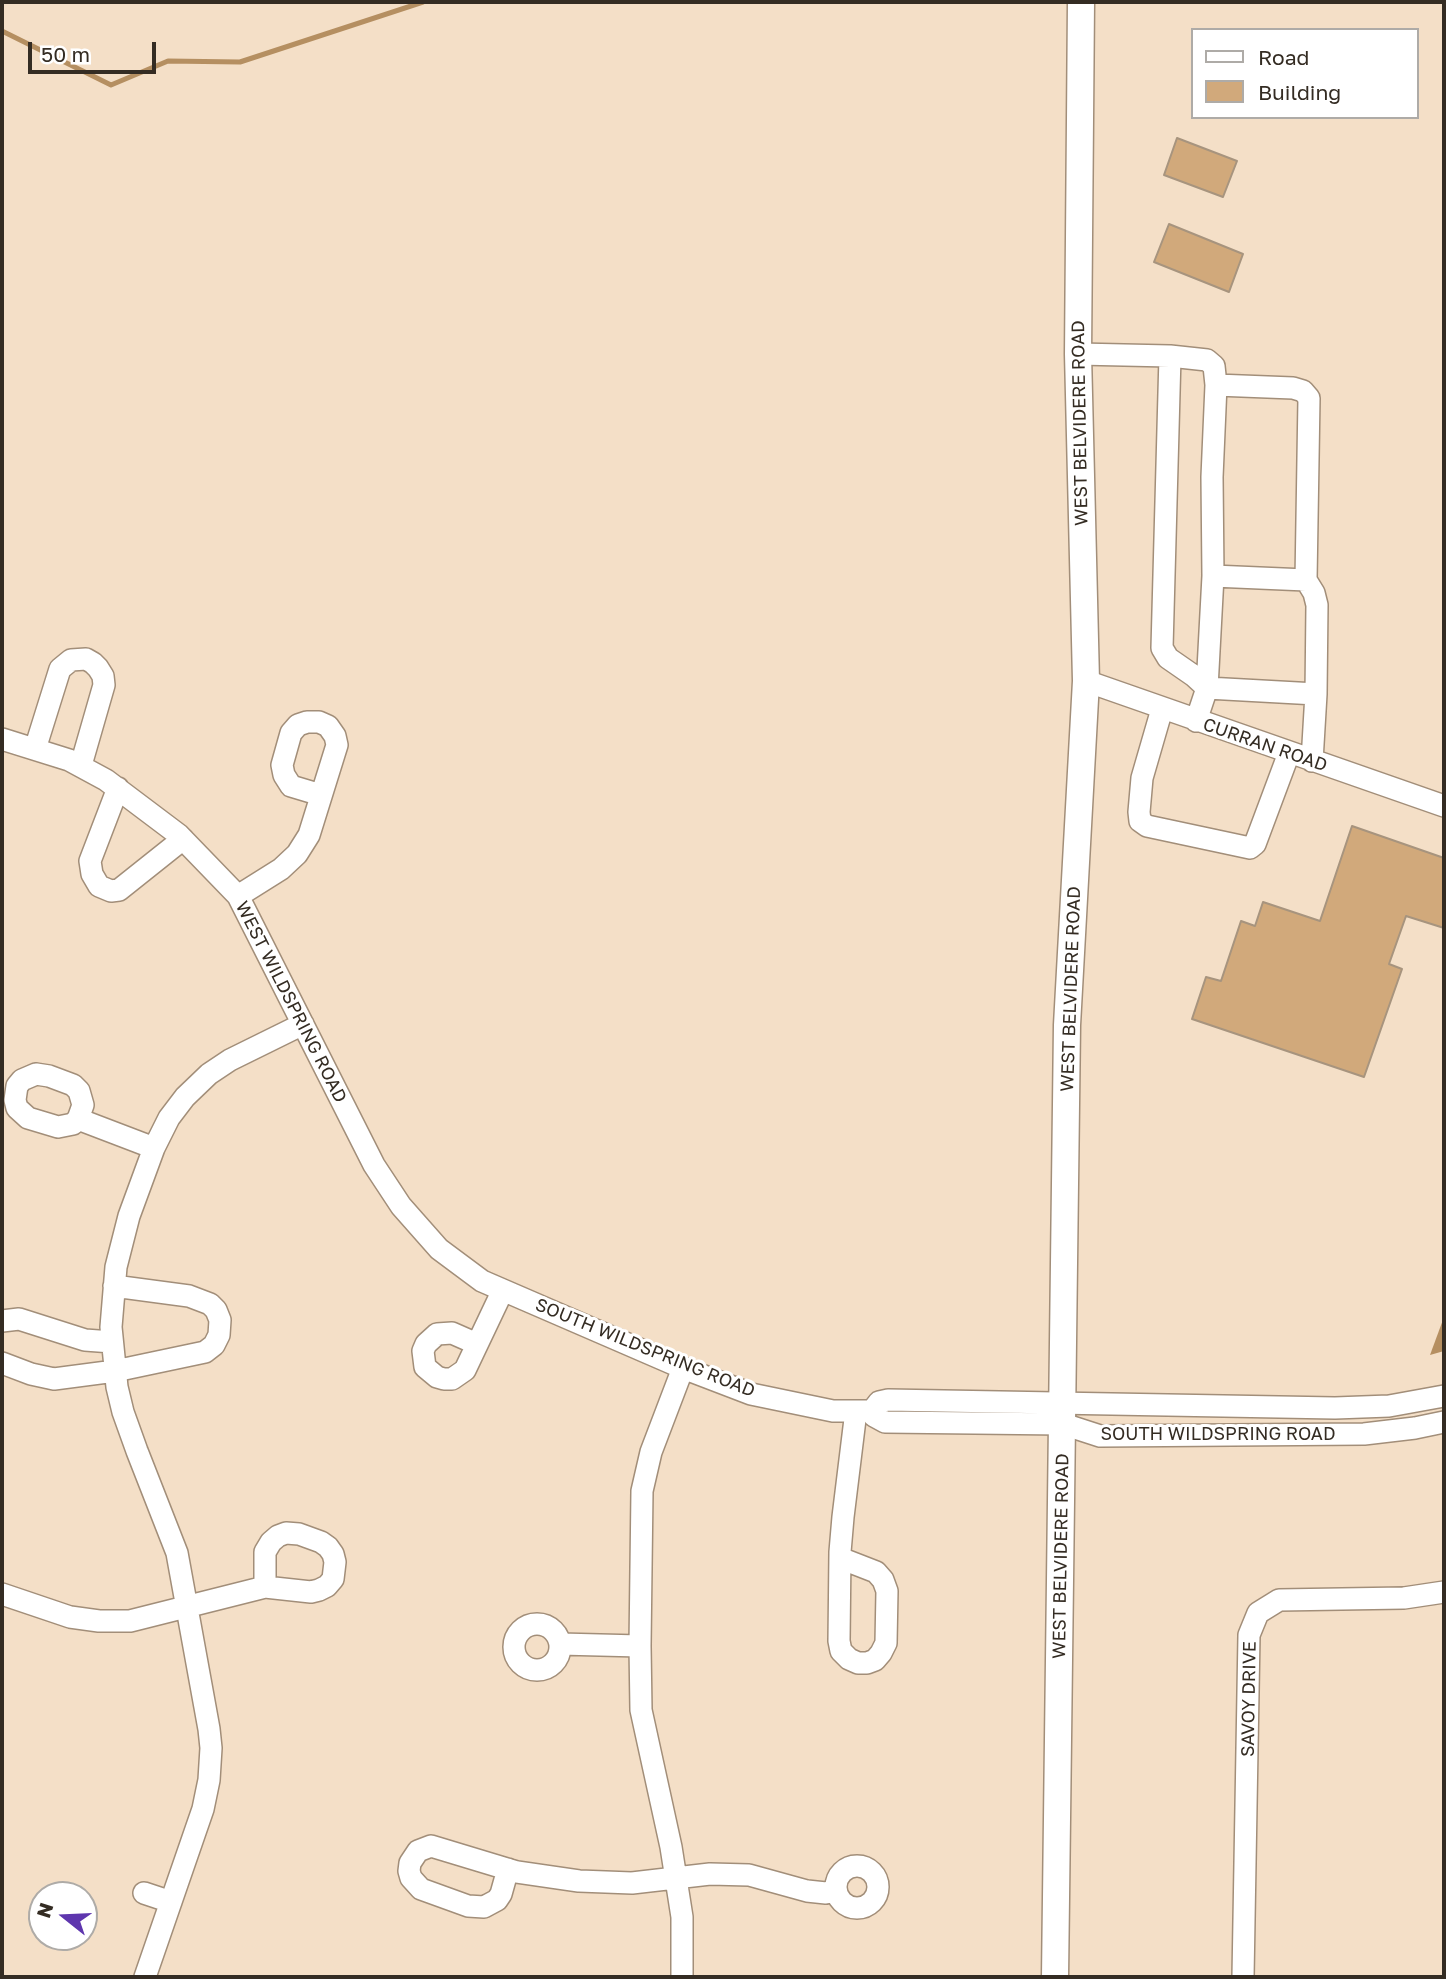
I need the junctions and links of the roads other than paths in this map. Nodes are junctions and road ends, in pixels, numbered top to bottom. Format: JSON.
{"nodes":[{"id":1,"x":1081,"y":2,"type":"edge"},
{"id":2,"x":1078,"y":354,"type":"junction"},
{"id":3,"x":1170,"y":356,"type":"junction"},
{"id":4,"x":1216,"y":385,"type":"junction"},
{"id":5,"x":1213,"y":576,"type":"junction"},
{"id":6,"x":1306,"y":580,"type":"junction"},
{"id":7,"x":1086,"y":681,"type":"junction"},
{"id":8,"x":1207,"y":688,"type":"junction"},
{"id":9,"x":1317,"y":694,"type":"junction"},
{"id":10,"x":1162,"y":709,"type":"junction"},
{"id":11,"x":1196,"y":721,"type":"junction"},
{"id":12,"x":2,"y":739,"type":"edge"},
{"id":13,"x":35,"y":749,"type":"junction"},
{"id":14,"x":1289,"y":753,"type":"junction"},
{"id":15,"x":1312,"y":761,"type":"junction"},
{"id":16,"x":81,"y":765,"type":"junction"},
{"id":17,"x":118,"y":788,"type":"junction"},
{"id":18,"x":321,"y":795,"type":"dead end"},
{"id":19,"x":1444,"y":806,"type":"edge"},
{"id":20,"x":183,"y":839,"type":"junction"},
{"id":21,"x":238,"y":896,"type":"junction"},
{"id":22,"x":303,"y":1024,"type":"junction"},
{"id":23,"x":78,"y":1119,"type":"dead end"},
{"id":24,"x":154,"y":1148,"type":"junction"},
{"id":25,"x":114,"y":1286,"type":"junction"},
{"id":26,"x":503,"y":1290,"type":"junction"},
{"id":27,"x":2,"y":1321,"type":"edge"},
{"id":28,"x":112,"y":1342,"type":"junction"},
{"id":29,"x":477,"y":1344,"type":"dead end"},
{"id":30,"x":2,"y":1363,"type":"edge"},
{"id":31,"x":682,"y":1368,"type":"junction"},
{"id":32,"x":115,"y":1371,"type":"junction"},
{"id":33,"x":1444,"y":1396,"type":"edge"},
{"id":34,"x":1347,"y":1407,"type":"junction"},
{"id":35,"x":864,"y":1411,"type":"junction"},
{"id":36,"x":1063,"y":1413,"type":"junction"},
{"id":37,"x":1444,"y":1422,"type":"edge"},
{"id":38,"x":1348,"y":1434,"type":"junction"},
{"id":39,"x":840,"y":1558,"type":"junction"},
{"id":40,"x":265,"y":1587,"type":"dead end"},
{"id":41,"x":1444,"y":1592,"type":"edge"},
{"id":42,"x":2,"y":1594,"type":"edge"},
{"id":43,"x":187,"y":1606,"type":"junction"},
{"id":44,"x":560,"y":1644,"type":"dead end"},
{"id":45,"x":640,"y":1646,"type":"junction"},
{"id":46,"x":508,"y":1869,"type":"dead end"},
{"id":47,"x":676,"y":1878,"type":"junction"},
{"id":48,"x":836,"y":1890,"type":"dead end"},
{"id":49,"x":145,"y":1893,"type":"dead end"},
{"id":50,"x":171,"y":1902,"type":"junction"},
{"id":51,"x":145,"y":1977,"type":"edge"},
{"id":52,"x":682,"y":1977,"type":"edge"},
{"id":53,"x":1055,"y":1977,"type":"edge"},
{"id":54,"x":1243,"y":1977,"type":"edge"}],
"edges":[{"from":1,"to":2,"type":"main road","name":"WEST BELVIDERE ROAD"},
{"from":2,"to":3,"type":"street"},
{"from":2,"to":7,"type":"main road","name":"WEST BELVIDERE ROAD"},
{"from":3,"to":4,"type":"street"},
{"from":3,"to":8,"type":"street"},
{"from":4,"to":5,"type":"street"},
{"from":4,"to":6,"type":"street"},
{"from":5,"to":6,"type":"street"},
{"from":5,"to":8,"type":"street"},
{"from":6,"to":9,"type":"street"},
{"from":7,"to":10,"type":"street","name":"CURRAN ROAD"},
{"from":7,"to":36,"type":"main road","name":"WEST BELVIDERE ROAD"},
{"from":8,"to":9,"type":"street"},
{"from":8,"to":11,"type":"street"},
{"from":9,"to":15,"type":"street"},
{"from":10,"to":11,"type":"street","name":"CURRAN ROAD"},
{"from":10,"to":14,"type":"street"},
{"from":11,"to":14,"type":"street","name":"CURRAN ROAD"},
{"from":12,"to":13,"type":"street","name":"WEST WILDSPRING ROAD"},
{"from":13,"to":16,"type":"street","name":"WEST WILDSPRING ROAD"},
{"from":13,"to":16,"type":"street"},
{"from":14,"to":15,"type":"street","name":"CURRAN ROAD"},
{"from":15,"to":19,"type":"street","name":"CURRAN ROAD"},
{"from":16,"to":17,"type":"street","name":"WEST WILDSPRING ROAD"},
{"from":17,"to":20,"type":"street","name":"WEST WILDSPRING ROAD"},
{"from":17,"to":20,"type":"street"},
{"from":18,"to":21,"type":"street"},
{"from":20,"to":21,"type":"street","name":"WEST WILDSPRING ROAD"},
{"from":21,"to":22,"type":"street","name":"WEST WILDSPRING ROAD"},
{"from":22,"to":24,"type":"street"},
{"from":22,"to":26,"type":"street","name":"WEST WILDSPRING ROAD"},
{"from":23,"to":24,"type":"street"},
{"from":24,"to":25,"type":"street"},
{"from":25,"to":28,"type":"street"},
{"from":25,"to":32,"type":"street"},
{"from":26,"to":29,"type":"street"},
{"from":26,"to":31,"type":"street","name":"SOUTH WILDSPRING ROAD"},
{"from":27,"to":28,"type":"street"},
{"from":28,"to":32,"type":"street"},
{"from":30,"to":32,"type":"street"},
{"from":31,"to":35,"type":"street","name":"SOUTH WILDSPRING ROAD"},
{"from":31,"to":45,"type":"street"},
{"from":32,"to":43,"type":"street"},
{"from":33,"to":34,"type":"street","name":"SOUTH WILDSPRING ROAD"},
{"from":34,"to":36,"type":"street","name":"SOUTH WILDSPRING ROAD"},
{"from":34,"to":38,"type":"street"},
{"from":35,"to":36,"type":"street","name":"SOUTH WILDSPRING ROAD"},
{"from":35,"to":39,"type":"street"},
{"from":36,"to":38,"type":"street","name":"SOUTH WILDSPRING ROAD"},
{"from":36,"to":53,"type":"main road","name":"WEST BELVIDERE ROAD"},
{"from":37,"to":38,"type":"street","name":"SOUTH WILDSPRING ROAD"},
{"from":39,"to":39,"type":"street"},
{"from":40,"to":43,"type":"street"},
{"from":41,"to":54,"type":"street","name":"SAVOY DRIVE"},
{"from":42,"to":43,"type":"street"},
{"from":43,"to":50,"type":"street"},
{"from":44,"to":45,"type":"street"},
{"from":45,"to":47,"type":"street"},
{"from":46,"to":47,"type":"street"},
{"from":47,"to":48,"type":"street"},
{"from":47,"to":52,"type":"street"},
{"from":49,"to":50,"type":"street"},
{"from":50,"to":51,"type":"street"}]}
